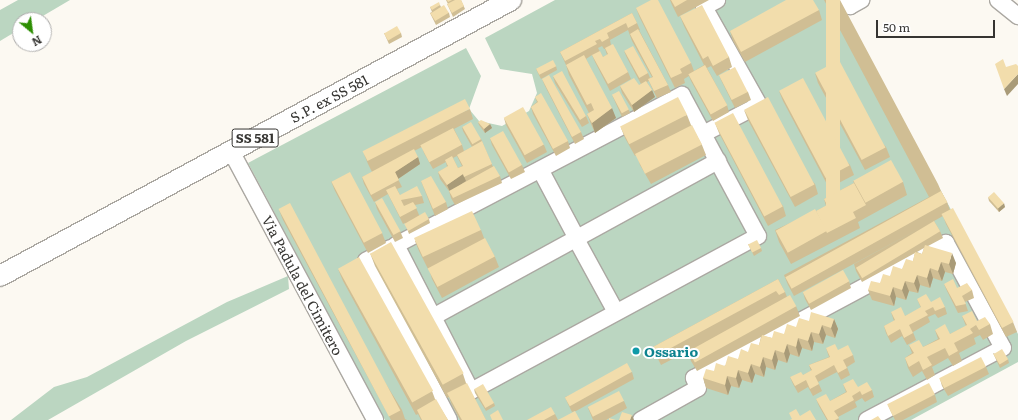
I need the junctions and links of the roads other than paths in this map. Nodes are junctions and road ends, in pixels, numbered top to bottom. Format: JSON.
{"nodes":[{"id":1,"x":511,"y":0,"type":"edge"},
{"id":2,"x":717,"y":0,"type":"edge"},
{"id":3,"x":847,"y":0,"type":"edge"},
{"id":4,"x":861,"y":0,"type":"edge"},
{"id":5,"x":998,"y":0,"type":"edge"},
{"id":6,"x":1018,"y":16,"type":"edge"},
{"id":7,"x":703,"y":134,"type":"junction"},
{"id":8,"x":231,"y":151,"type":"junction"},
{"id":9,"x":718,"y":161,"type":"junction"},
{"id":10,"x":541,"y":171,"type":"junction"},
{"id":11,"x":575,"y":236,"type":"junction"},
{"id":12,"x":396,"y":245,"type":"junction"},
{"id":13,"x":0,"y":276,"type":"edge"},
{"id":14,"x":616,"y":312,"type":"junction"},
{"id":15,"x":433,"y":317,"type":"junction"},
{"id":16,"x":375,"y":420,"type":"edge"},
{"id":17,"x":449,"y":420,"type":"edge"},
{"id":18,"x":624,"y":420,"type":"edge"},
{"id":19,"x":640,"y":420,"type":"edge"},
{"id":20,"x":867,"y":420,"type":"edge"}],
"edges":[{"from":1,"to":8,"type":"main road","name":"S.P. ex SS 581","number":"SS 581"},
{"from":2,"to":7,"type":"street"},
{"from":3,"to":4,"type":"street"},
{"from":5,"to":6,"type":"street"},
{"from":7,"to":9,"type":"street"},
{"from":7,"to":10,"type":"street"},
{"from":8,"to":13,"type":"main road","name":"S.P. ex SS 581","number":"SS 581"},
{"from":8,"to":16,"type":"street","name":"Via Padula del Cimitero"},
{"from":9,"to":11,"type":"street"},
{"from":9,"to":14,"type":"street"},
{"from":10,"to":11,"type":"street"},
{"from":10,"to":12,"type":"street"},
{"from":11,"to":14,"type":"street"},
{"from":11,"to":15,"type":"street"},
{"from":12,"to":15,"type":"street"},
{"from":12,"to":17,"type":"street"},
{"from":14,"to":15,"type":"street"},
{"from":18,"to":19,"type":"street"},
{"from":19,"to":20,"type":"street"}]}
